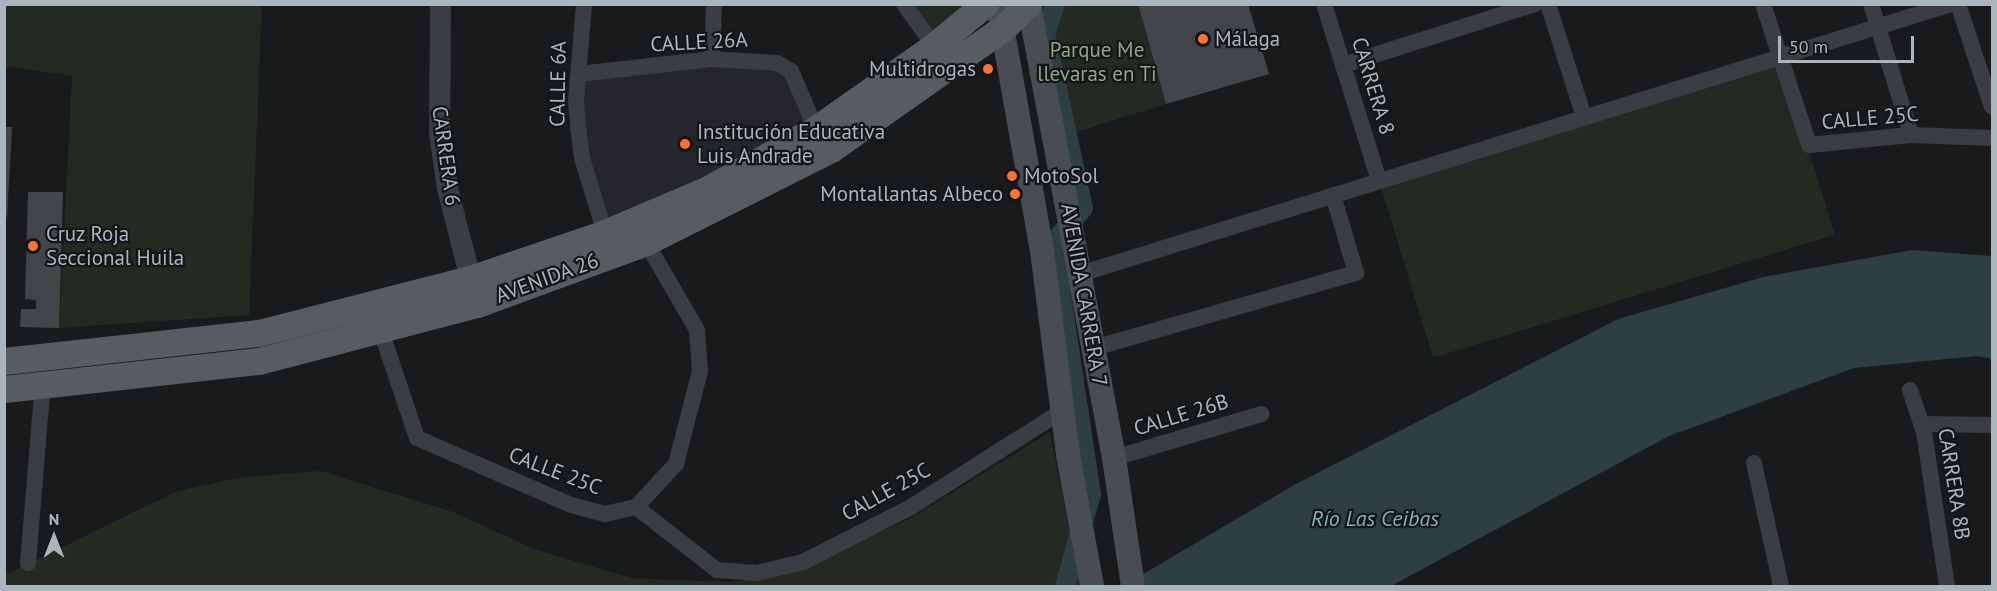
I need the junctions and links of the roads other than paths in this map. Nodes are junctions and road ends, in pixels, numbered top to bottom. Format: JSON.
{"nodes":[{"id":1,"x":441,"y":4,"type":"edge"},
{"id":2,"x":584,"y":4,"type":"edge"},
{"id":3,"x":714,"y":4,"type":"edge"},
{"id":4,"x":904,"y":4,"type":"edge"},
{"id":5,"x":985,"y":4,"type":"edge"},
{"id":6,"x":1029,"y":4,"type":"edge"},
{"id":7,"x":1324,"y":4,"type":"edge"},
{"id":8,"x":1535,"y":4,"type":"edge"},
{"id":9,"x":1548,"y":4,"type":"edge"},
{"id":10,"x":1763,"y":4,"type":"edge"},
{"id":11,"x":1871,"y":4,"type":"edge"},
{"id":12,"x":1951,"y":4,"type":"edge"},
{"id":13,"x":1958,"y":4,"type":"edge"},
{"id":14,"x":1000,"y":17,"type":"edge"},
{"id":15,"x":1878,"y":27,"type":"junction"},
{"id":16,"x":934,"y":46,"type":"junction"},
{"id":17,"x":1780,"y":56,"type":"junction"},
{"id":18,"x":712,"y":59,"type":"junction"},
{"id":19,"x":1342,"y":65,"type":"junction"},
{"id":20,"x":579,"y":74,"type":"junction"},
{"id":21,"x":1992,"y":107,"type":"edge"},
{"id":22,"x":1584,"y":117,"type":"junction"},
{"id":23,"x":816,"y":129,"type":"junction"},
{"id":24,"x":1911,"y":135,"type":"junction"},
{"id":25,"x":1992,"y":138,"type":"edge"},
{"id":26,"x":1378,"y":181,"type":"junction"},
{"id":27,"x":1333,"y":195,"type":"junction"},
{"id":28,"x":604,"y":233,"type":"junction"},
{"id":29,"x":646,"y":242,"type":"junction"},
{"id":30,"x":1080,"y":274,"type":"junction"},
{"id":31,"x":473,"y":292,"type":"junction"},
{"id":32,"x":381,"y":331,"type":"junction"},
{"id":33,"x":1094,"y":348,"type":"junction"},
{"id":34,"x":4,"y":361,"type":"edge"},
{"id":35,"x":43,"y":382,"type":"junction"},
{"id":36,"x":4,"y":388,"type":"edge"},
{"id":37,"x":1910,"y":390,"type":"dead end"},
{"id":38,"x":1062,"y":411,"type":"junction"},
{"id":39,"x":1262,"y":414,"type":"dead end"},
{"id":40,"x":1922,"y":424,"type":"junction"},
{"id":41,"x":1992,"y":425,"type":"edge"},
{"id":42,"x":1114,"y":458,"type":"junction"},
{"id":43,"x":1754,"y":463,"type":"dead end"},
{"id":44,"x":636,"y":507,"type":"junction"},
{"id":45,"x":28,"y":563,"type":"dead end"},
{"id":46,"x":1092,"y":586,"type":"edge"},
{"id":47,"x":1133,"y":586,"type":"edge"},
{"id":48,"x":1780,"y":586,"type":"edge"},
{"id":49,"x":1947,"y":586,"type":"edge"}],
"edges":[{"from":1,"to":31,"type":"street","name":"CARRERA 6"},
{"from":2,"to":20,"type":"street","name":"CALLE 6A"},
{"from":3,"to":18,"type":"street"},
{"from":4,"to":16,"type":"street"},
{"from":5,"to":16,"type":"main road","name":"AVENIDA 26"},
{"from":6,"to":14,"type":"main road","name":"AVENIDA 26"},
{"from":6,"to":30,"type":"main road","name":"AVENIDA CARRERA 7"},
{"from":7,"to":19,"type":"street","name":"CARRERA 8"},
{"from":8,"to":19,"type":"street"},
{"from":9,"to":22,"type":"street"},
{"from":10,"to":17,"type":"street"},
{"from":11,"to":15,"type":"street"},
{"from":12,"to":15,"type":"street"},
{"from":13,"to":21,"type":"street"},
{"from":14,"to":29,"type":"main road","name":"AVENIDA 26"},
{"from":14,"to":38,"type":"main road","name":"AVENIDA CARRERA 7"},
{"from":15,"to":17,"type":"street"},
{"from":15,"to":24,"type":"street"},
{"from":16,"to":23,"type":"main road","name":"AVENIDA 26"},
{"from":17,"to":22,"type":"street"},
{"from":17,"to":24,"type":"street","name":"CALLE 25C"},
{"from":18,"to":20,"type":"street","name":"CALLE 26A"},
{"from":18,"to":23,"type":"street","name":"CALLE 26A"},
{"from":19,"to":26,"type":"street","name":"CARRERA 8"},
{"from":20,"to":28,"type":"street","name":"CALLE 6A"},
{"from":22,"to":26,"type":"street"},
{"from":23,"to":28,"type":"main road","name":"AVENIDA 26"},
{"from":24,"to":25,"type":"street","name":"CALLE 25C"},
{"from":26,"to":27,"type":"street"},
{"from":27,"to":30,"type":"street"},
{"from":27,"to":33,"type":"street"},
{"from":28,"to":31,"type":"main road","name":"AVENIDA 26"},
{"from":29,"to":31,"type":"main road","name":"AVENIDA 26"},
{"from":29,"to":44,"type":"street"},
{"from":30,"to":33,"type":"main road","name":"AVENIDA CARRERA 7"},
{"from":31,"to":32,"type":"main road","name":"AVENIDA 26"},
{"from":31,"to":34,"type":"main road","name":"AVENIDA 26"},
{"from":32,"to":35,"type":"main road","name":"AVENIDA 26"},
{"from":32,"to":44,"type":"street","name":"CALLE 25C"},
{"from":33,"to":42,"type":"main road","name":"AVENIDA CARRERA 7"},
{"from":35,"to":36,"type":"main road","name":"AVENIDA 26"},
{"from":35,"to":45,"type":"street"},
{"from":37,"to":40,"type":"street","name":"CARRERA 8B"},
{"from":38,"to":44,"type":"street","name":"CALLE 25C"},
{"from":38,"to":46,"type":"main road","name":"AVENIDA CARRERA 7"},
{"from":39,"to":42,"type":"street","name":"CALLE 26B"},
{"from":40,"to":41,"type":"street"},
{"from":40,"to":49,"type":"street","name":"CARRERA 8B"},
{"from":42,"to":47,"type":"main road","name":"AVENIDA CARRERA 7"},
{"from":43,"to":48,"type":"street"}]}
